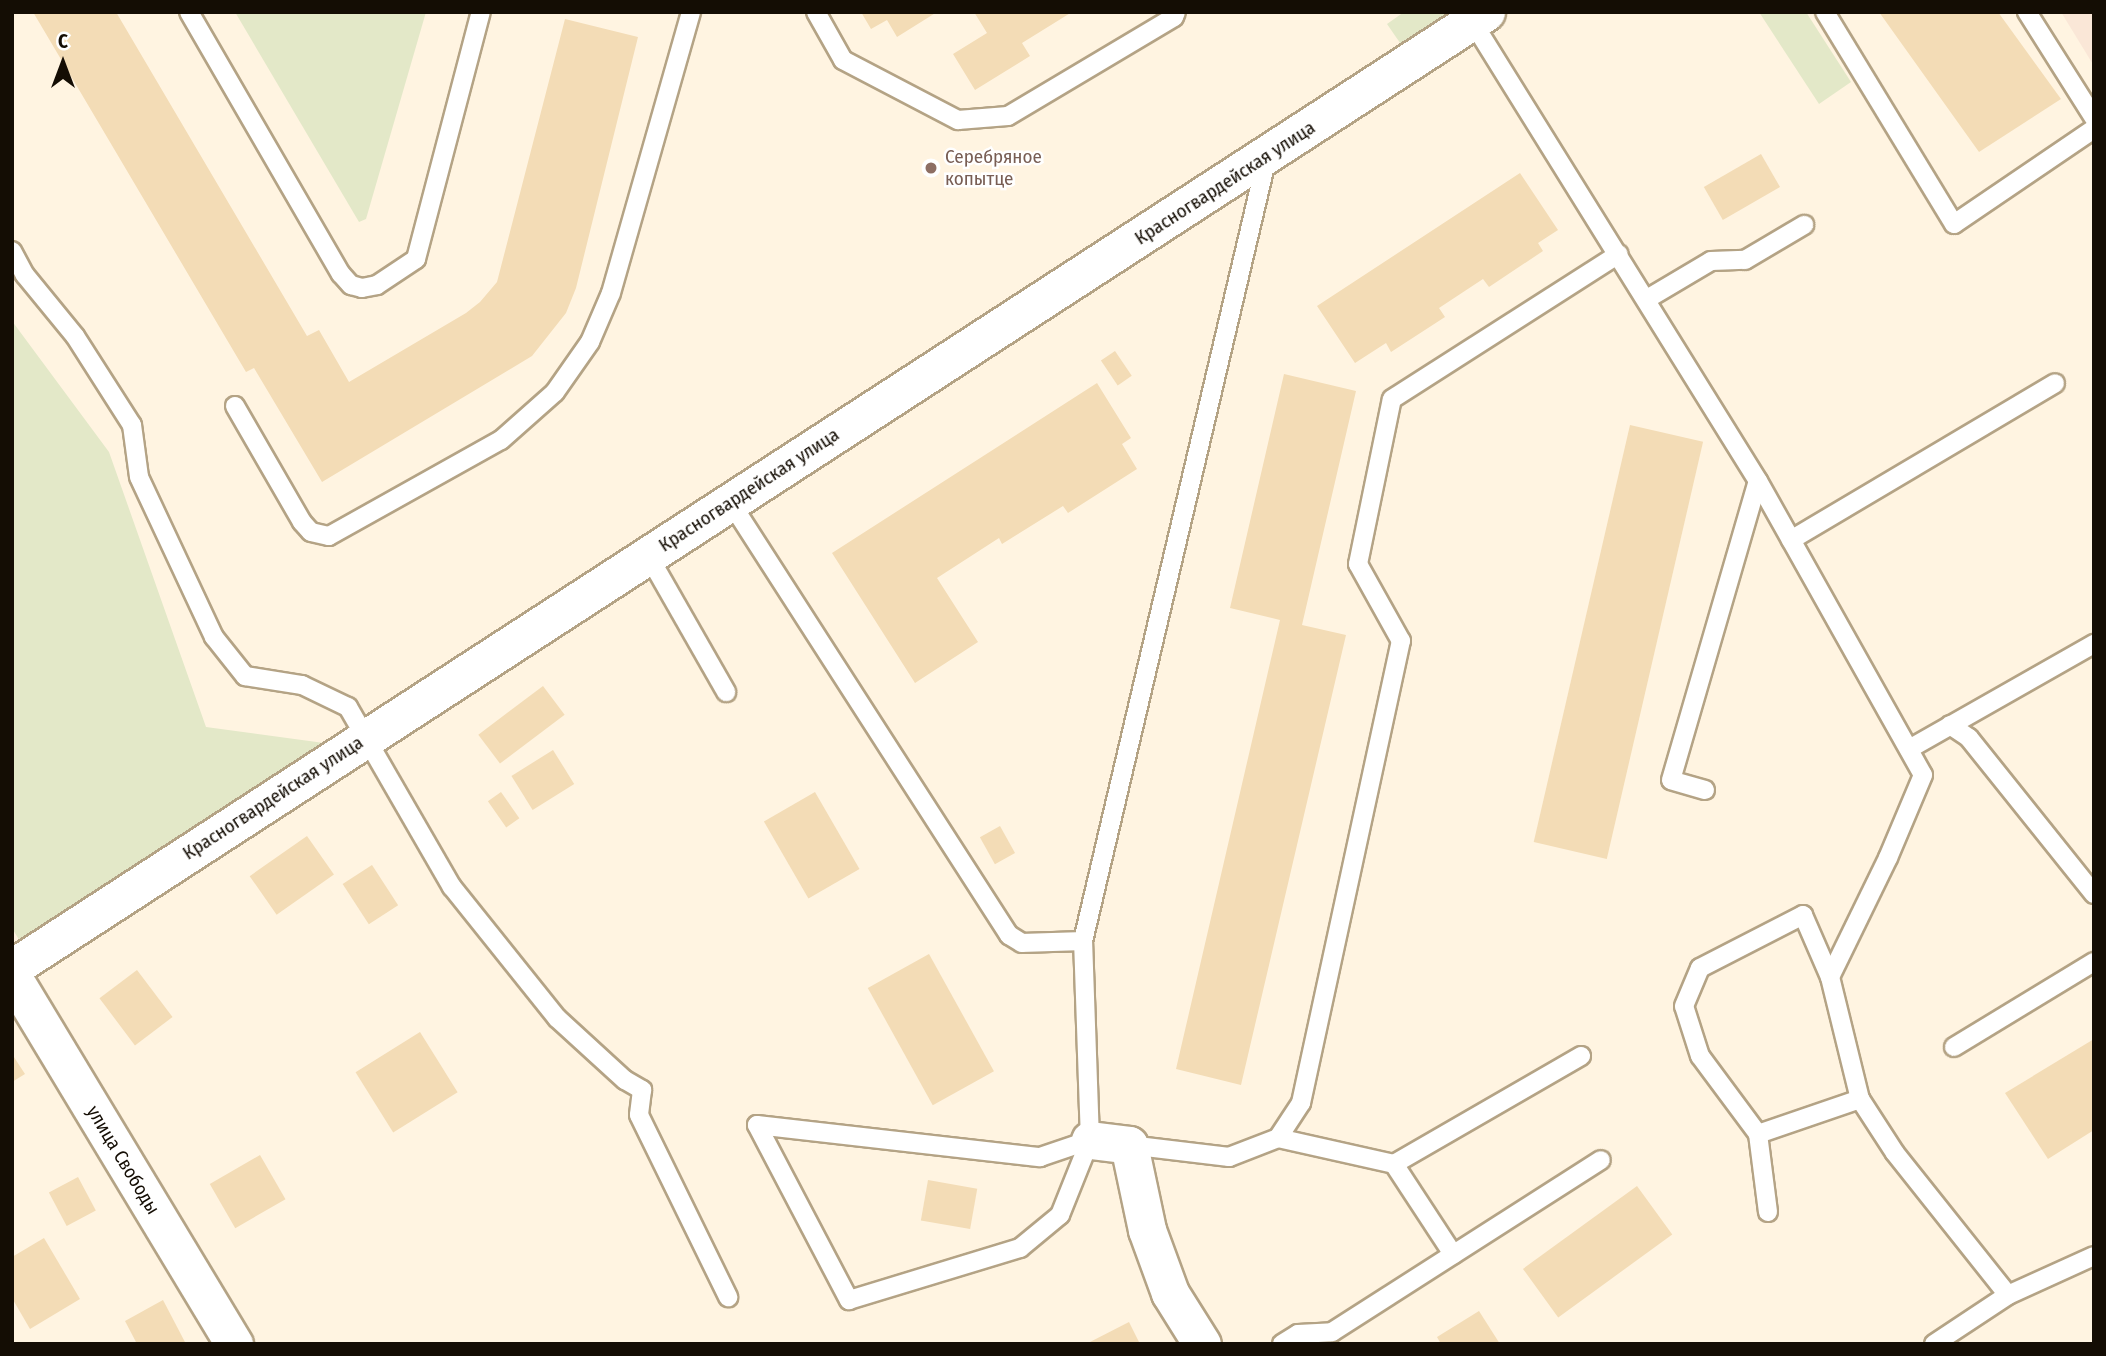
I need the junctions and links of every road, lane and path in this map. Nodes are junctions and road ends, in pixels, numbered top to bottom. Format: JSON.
{"nodes":[{"id":1,"x":189,"y":12,"type":"edge"},
{"id":2,"x":481,"y":12,"type":"edge"},
{"id":3,"x":691,"y":12,"type":"edge"},
{"id":4,"x":816,"y":12,"type":"edge"},
{"id":5,"x":1177,"y":12,"type":"edge"},
{"id":6,"x":1825,"y":12,"type":"edge"},
{"id":7,"x":2027,"y":12,"type":"edge"},
{"id":8,"x":1479,"y":17,"type":"edge"},
{"id":9,"x":2094,"y":118,"type":"edge"},
{"id":10,"x":2094,"y":129,"type":"edge"},
{"id":11,"x":1267,"y":157,"type":"junction"},
{"id":12,"x":1804,"y":225,"type":"dead end"},
{"id":13,"x":12,"y":251,"type":"edge"},
{"id":14,"x":1619,"y":254,"type":"junction"},
{"id":15,"x":1647,"y":299,"type":"junction"},
{"id":16,"x":2055,"y":383,"type":"dead end"},
{"id":17,"x":235,"y":406,"type":"dead end"},
{"id":18,"x":1758,"y":481,"type":"junction"},
{"id":19,"x":731,"y":503,"type":"junction"},
{"id":20,"x":1791,"y":540,"type":"junction"},
{"id":21,"x":648,"y":555,"type":"junction"},
{"id":22,"x":2094,"y":644,"type":"edge"},
{"id":23,"x":726,"y":692,"type":"dead end"},
{"id":24,"x":1950,"y":725,"type":"junction"},
{"id":25,"x":366,"y":738,"type":"junction"},
{"id":26,"x":1909,"y":749,"type":"junction"},
{"id":27,"x":1705,"y":790,"type":"dead end"},
{"id":28,"x":2094,"y":894,"type":"edge"},
{"id":29,"x":1083,"y":941,"type":"junction"},
{"id":30,"x":2094,"y":961,"type":"edge"},
{"id":31,"x":12,"y":968,"type":"edge"},
{"id":32,"x":12,"y":976,"type":"edge"},
{"id":33,"x":1830,"y":977,"type":"junction"},
{"id":34,"x":1954,"y":1047,"type":"dead end"},
{"id":35,"x":1581,"y":1056,"type":"dead end"},
{"id":36,"x":1860,"y":1099,"type":"junction"},
{"id":37,"x":1758,"y":1134,"type":"junction"},
{"id":38,"x":1278,"y":1138,"type":"junction"},
{"id":39,"x":1090,"y":1140,"type":"junction"},
{"id":40,"x":1129,"y":1145,"type":"junction"},
{"id":41,"x":1601,"y":1160,"type":"dead end"},
{"id":42,"x":1394,"y":1164,"type":"junction"},
{"id":43,"x":1768,"y":1212,"type":"dead end"},
{"id":44,"x":1453,"y":1254,"type":"junction"},
{"id":45,"x":2094,"y":1256,"type":"edge"},
{"id":46,"x":2008,"y":1295,"type":"junction"},
{"id":47,"x":728,"y":1297,"type":"dead end"},
{"id":48,"x":234,"y":1344,"type":"edge"},
{"id":49,"x":1202,"y":1344,"type":"edge"},
{"id":50,"x":1282,"y":1344,"type":"edge"},
{"id":51,"x":1934,"y":1344,"type":"edge"}],
"edges":[{"from":1,"to":2,"type":"lane"},
{"from":3,"to":17,"type":"lane"},
{"from":4,"to":5,"type":"lane"},
{"from":6,"to":10,"type":"lane"},
{"from":7,"to":9,"type":"lane"},
{"from":8,"to":11,"type":"street","name":"Красногвардейская улица"},
{"from":8,"to":14,"type":"lane"},
{"from":11,"to":19,"type":"street","name":"Красногвардейская улица"},
{"from":11,"to":29,"type":"lane"},
{"from":12,"to":15,"type":"lane"},
{"from":13,"to":25,"type":"lane"},
{"from":14,"to":15,"type":"lane"},
{"from":14,"to":38,"type":"lane"},
{"from":15,"to":18,"type":"lane"},
{"from":16,"to":20,"type":"lane"},
{"from":18,"to":20,"type":"lane"},
{"from":18,"to":27,"type":"lane"},
{"from":19,"to":21,"type":"street","name":"Красногвардейская улица"},
{"from":19,"to":29,"type":"lane"},
{"from":20,"to":26,"type":"lane"},
{"from":21,"to":23,"type":"lane"},
{"from":21,"to":25,"type":"street","name":"Красногвардейская улица"},
{"from":22,"to":24,"type":"lane"},
{"from":24,"to":26,"type":"lane"},
{"from":24,"to":28,"type":"lane"},
{"from":25,"to":31,"type":"street","name":"Красногвардейская улица"},
{"from":25,"to":47,"type":"lane"},
{"from":26,"to":33,"type":"lane"},
{"from":29,"to":39,"type":"lane"},
{"from":30,"to":34,"type":"lane"},
{"from":32,"to":48,"type":"street","name":"улица Свободы"},
{"from":33,"to":36,"type":"lane"},
{"from":33,"to":37,"type":"lane"},
{"from":35,"to":42,"type":"lane"},
{"from":36,"to":37,"type":"lane"},
{"from":36,"to":46,"type":"lane"},
{"from":37,"to":43,"type":"lane"},
{"from":38,"to":40,"type":"lane"},
{"from":38,"to":42,"type":"lane"},
{"from":39,"to":39,"type":"lane"},
{"from":39,"to":40,"type":"street"},
{"from":40,"to":49,"type":"street"},
{"from":41,"to":44,"type":"lane"},
{"from":42,"to":44,"type":"lane"},
{"from":44,"to":50,"type":"lane"},
{"from":45,"to":46,"type":"lane"},
{"from":46,"to":51,"type":"lane"}]}
